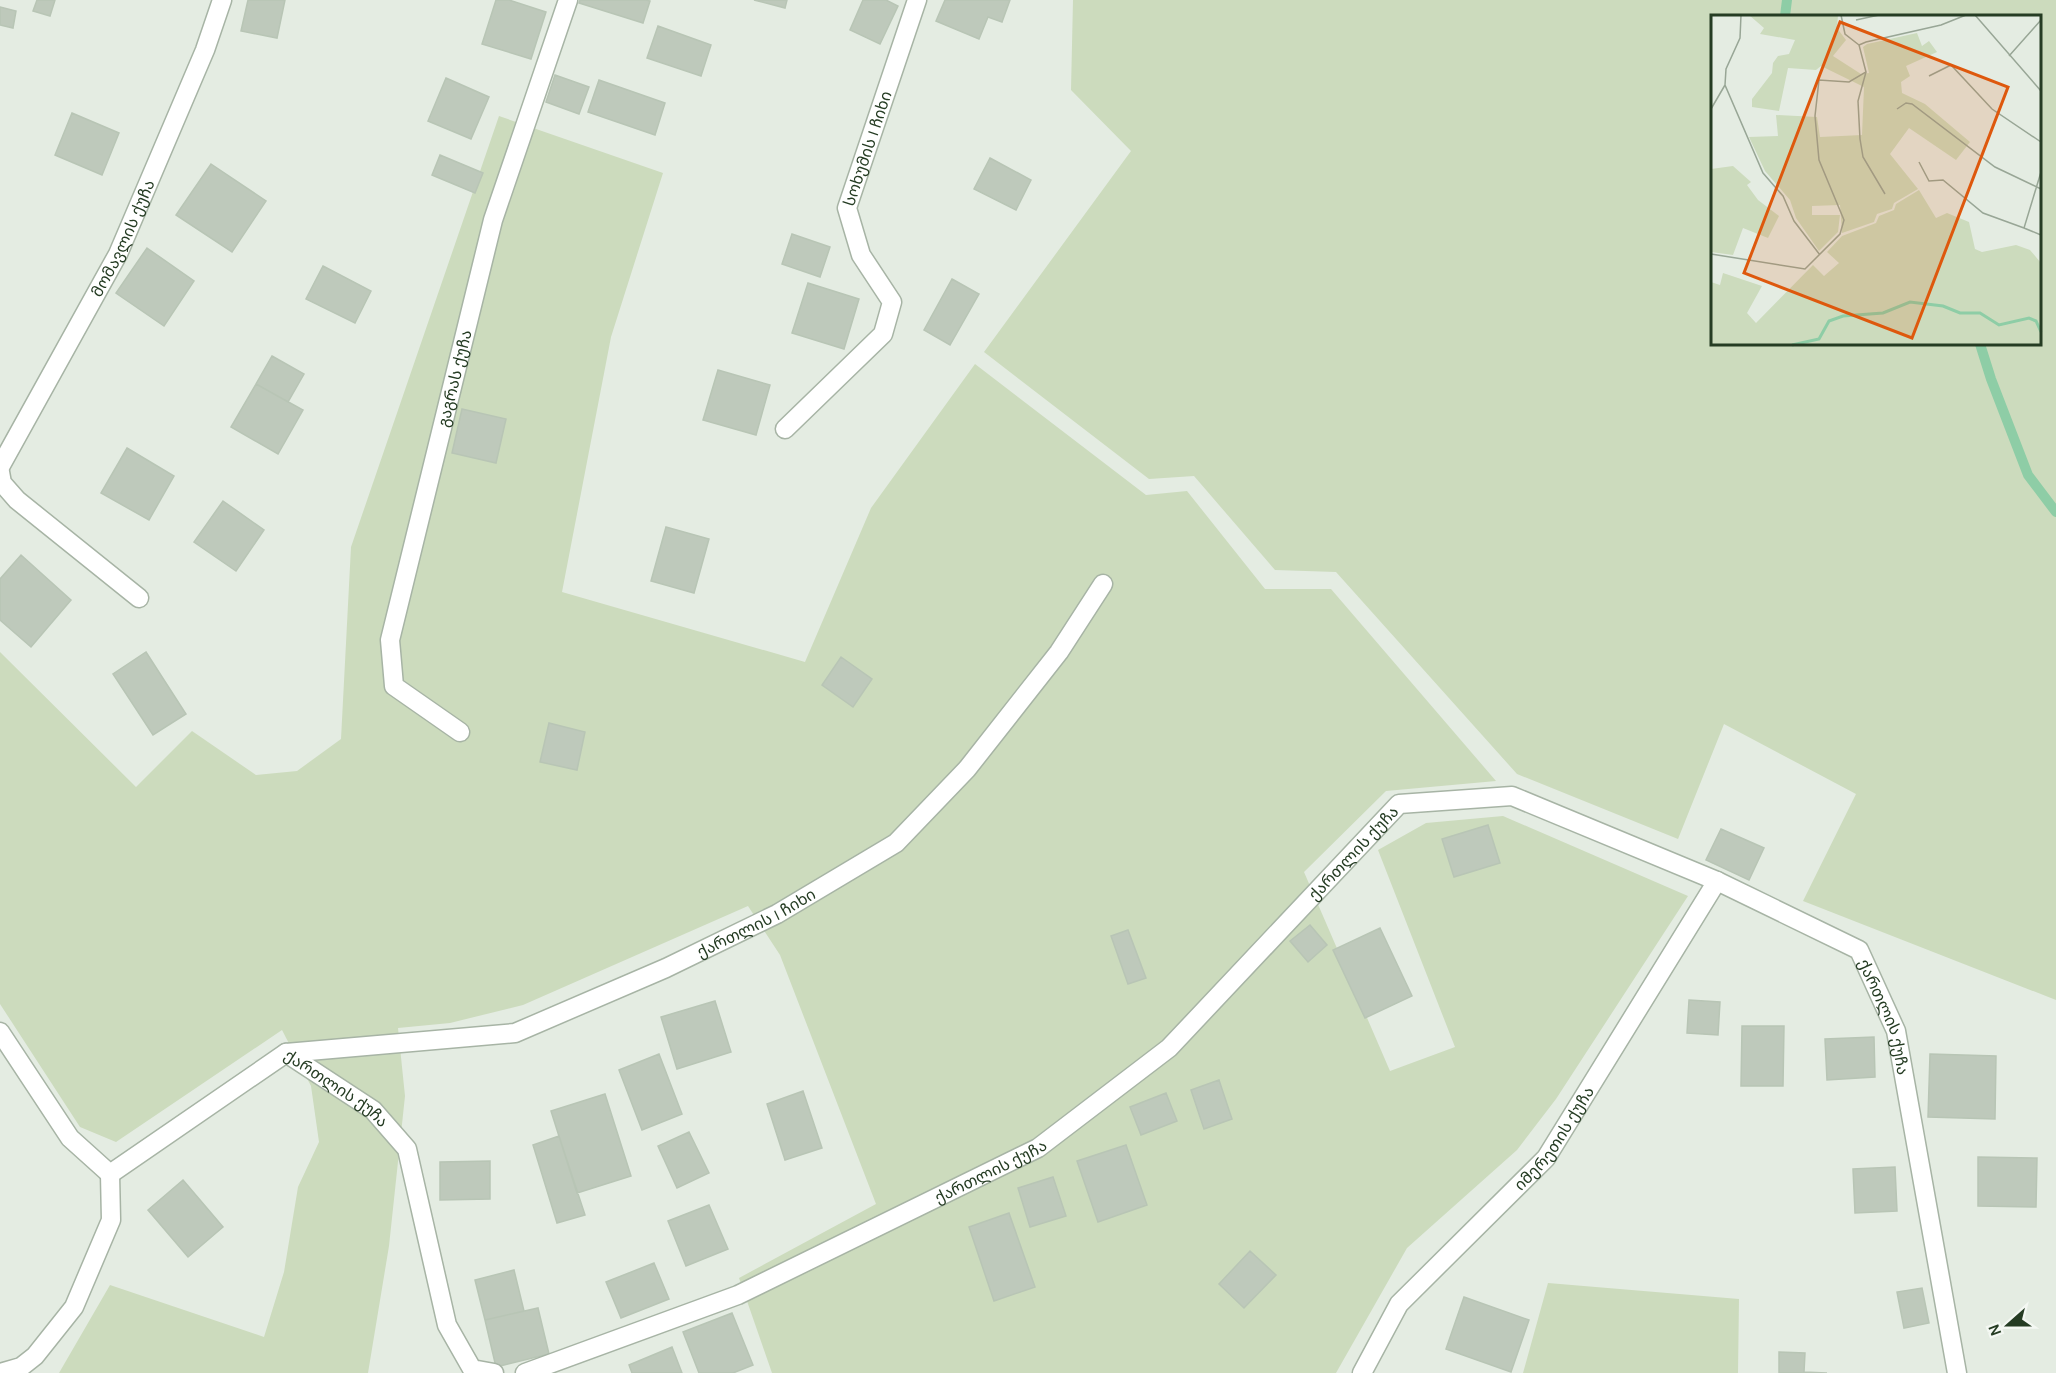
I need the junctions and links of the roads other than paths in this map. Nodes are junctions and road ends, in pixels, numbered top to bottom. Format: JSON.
{"nodes":[{"id":1,"x":222,"y":0,"type":"edge"},
{"id":2,"x":568,"y":0,"type":"edge"},
{"id":3,"x":917,"y":0,"type":"edge"},
{"id":4,"x":785,"y":429,"type":"dead end"},
{"id":5,"x":0,"y":467,"type":"edge"},
{"id":6,"x":0,"y":472,"type":"edge"},
{"id":7,"x":1103,"y":584,"type":"dead end"},
{"id":8,"x":139,"y":598,"type":"dead end"},
{"id":9,"x":460,"y":732,"type":"dead end"},
{"id":10,"x":1717,"y":881,"type":"junction"},
{"id":11,"x":0,"y":1032,"type":"edge"},
{"id":12,"x":286,"y":1053,"type":"junction"},
{"id":13,"x":110,"y":1174,"type":"junction"},
{"id":14,"x":0,"y":1373,"type":"edge"},
{"id":15,"x":494,"y":1373,"type":"edge"},
{"id":16,"x":525,"y":1373,"type":"edge"},
{"id":17,"x":1362,"y":1373,"type":"edge"},
{"id":18,"x":1957,"y":1373,"type":"edge"}],
"edges":[{"from":1,"to":5,"type":"street","name":"მომავლის ქუჩა"},
{"from":2,"to":9,"type":"street","name":"გაგრას ქუჩა"},
{"from":3,"to":4,"type":"street","name":"სოხუმის I ჩიხი"},
{"from":6,"to":8,"type":"street"},
{"from":7,"to":12,"type":"street","name":"ქართლის I ჩიხი"},
{"from":10,"to":16,"type":"street","name":"ქართლის ქუჩა"},
{"from":10,"to":17,"type":"street","name":"იმერეთის ქუჩა"},
{"from":10,"to":18,"type":"street","name":"ქართლის ქუჩა"},
{"from":11,"to":13,"type":"street"},
{"from":12,"to":13,"type":"street","name":"ქართლის ქუჩა"},
{"from":12,"to":15,"type":"street","name":"ქართლის ქუჩა"},
{"from":13,"to":14,"type":"street"}]}
